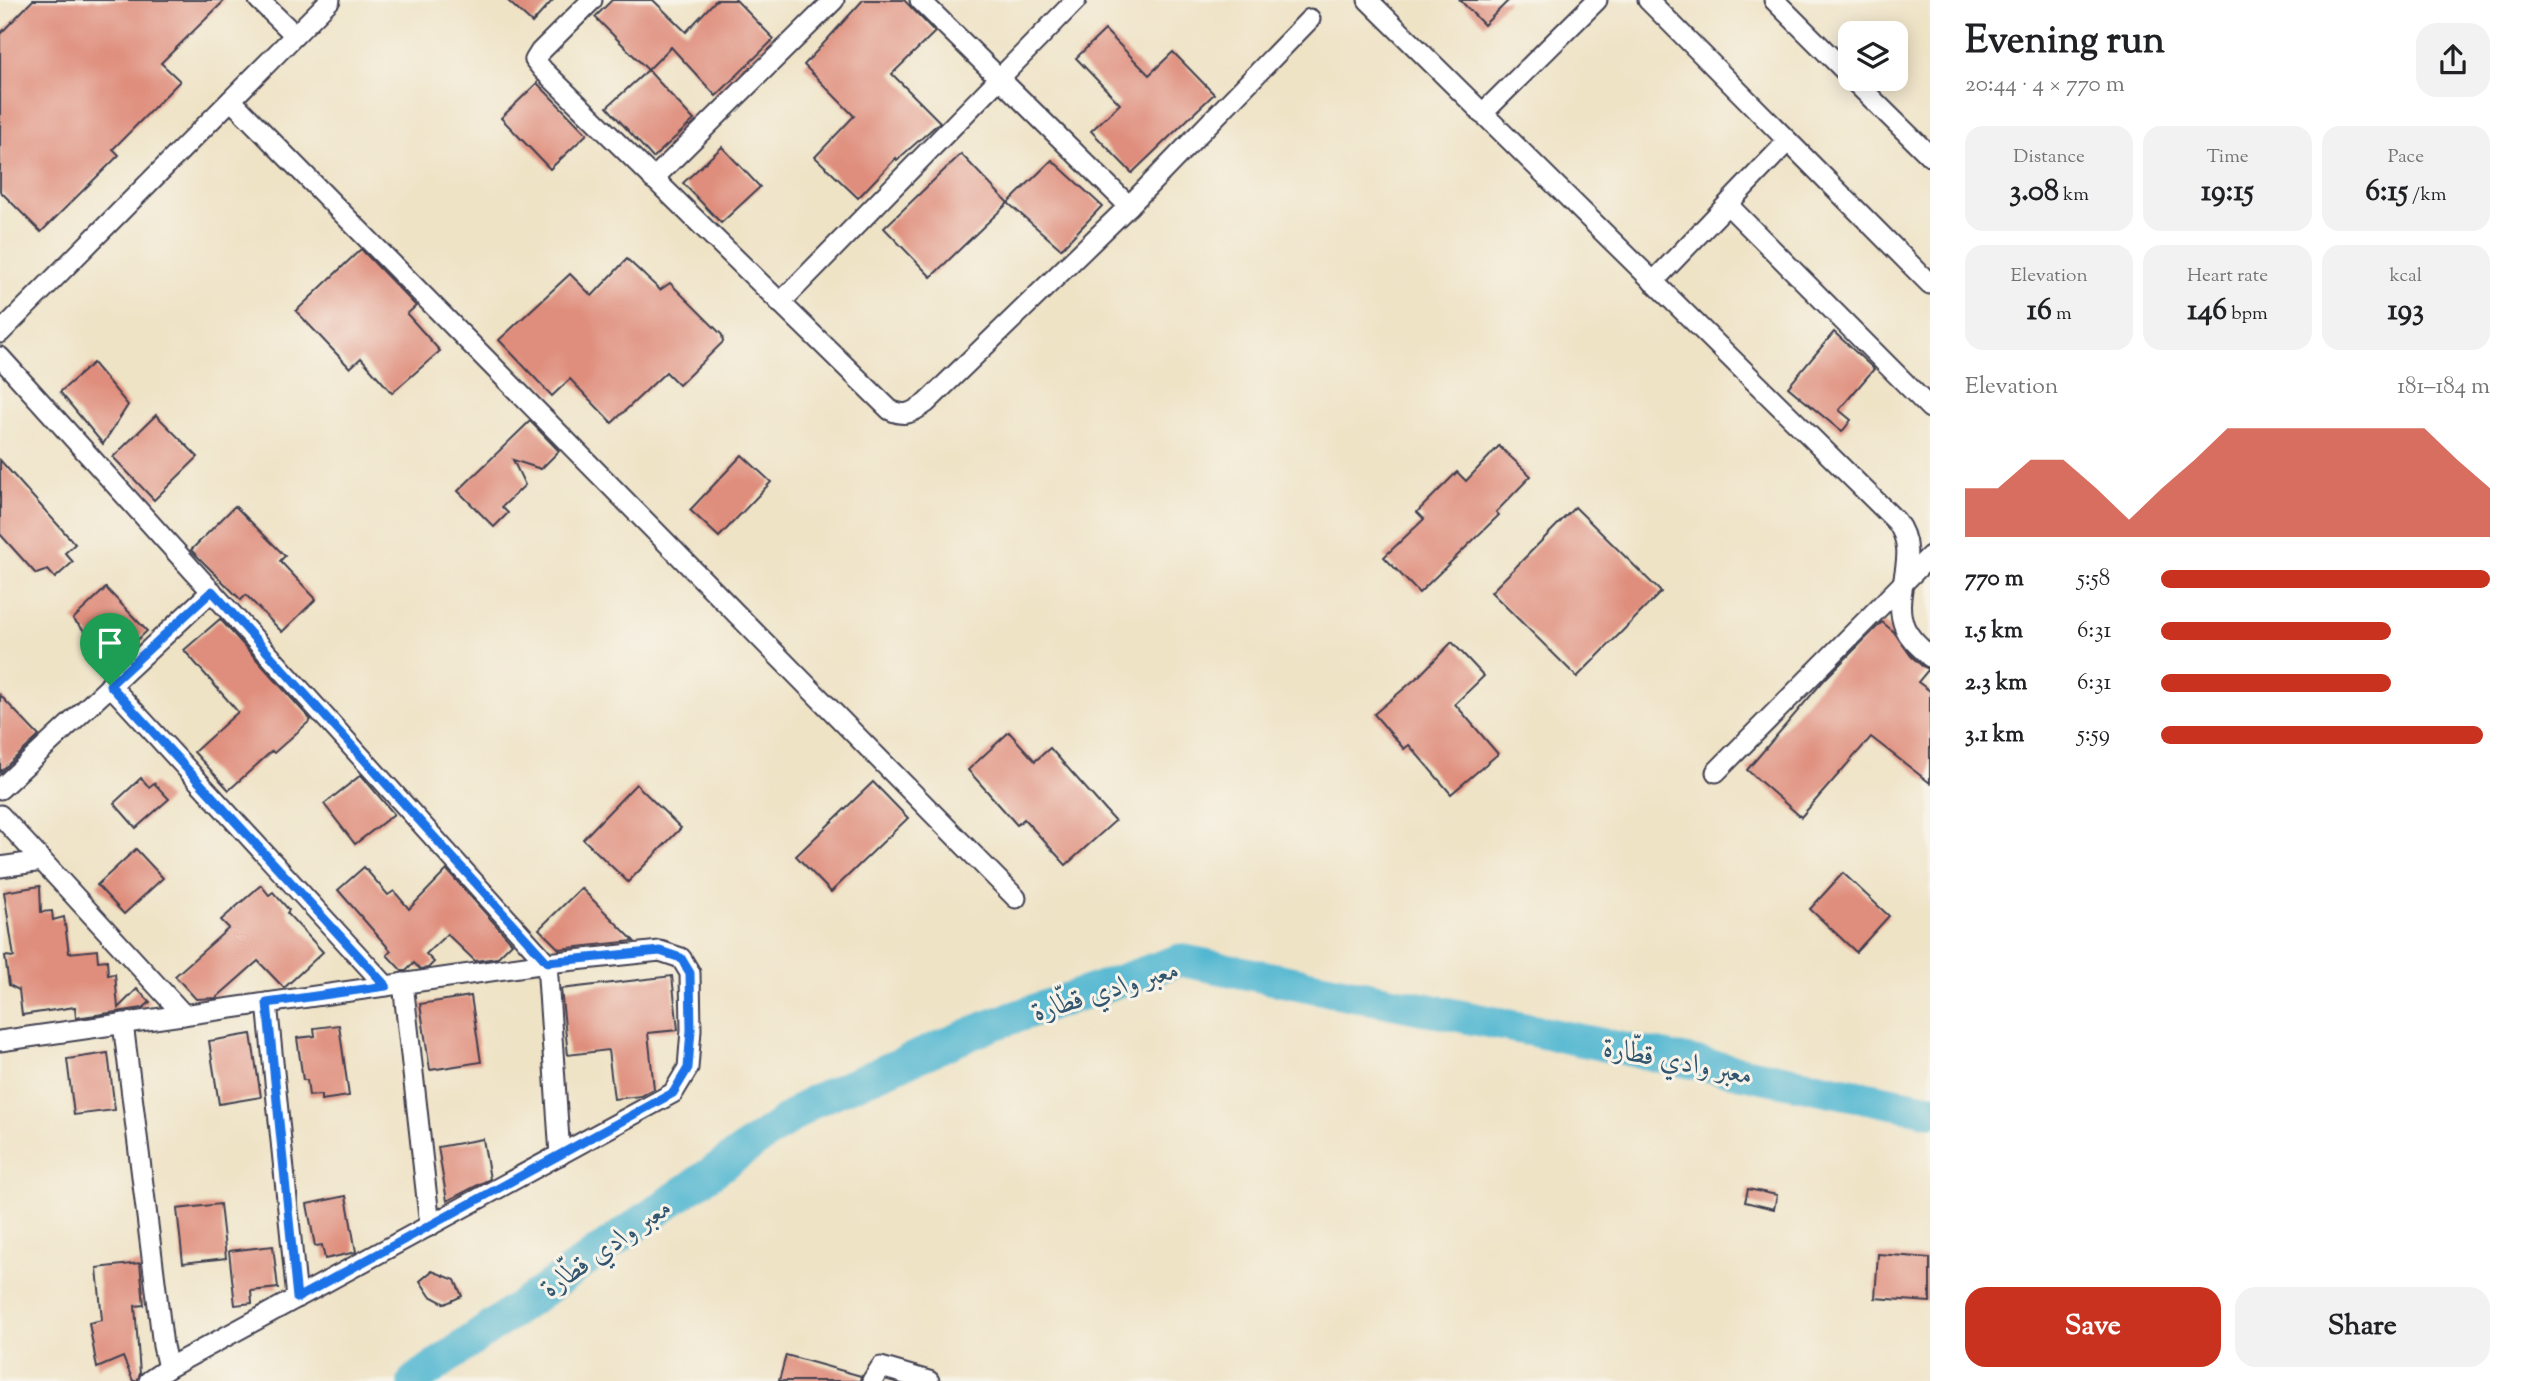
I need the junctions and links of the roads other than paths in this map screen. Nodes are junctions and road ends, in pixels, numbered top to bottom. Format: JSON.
{"nodes":[{"id":1,"x":259,"y":0,"type":"edge"},
{"id":2,"x":330,"y":0,"type":"edge"},
{"id":3,"x":592,"y":0,"type":"edge"},
{"id":4,"x":834,"y":0,"type":"edge"},
{"id":5,"x":920,"y":0,"type":"edge"},
{"id":6,"x":1076,"y":0,"type":"edge"},
{"id":7,"x":1368,"y":0,"type":"edge"},
{"id":8,"x":1597,"y":0,"type":"edge"},
{"id":9,"x":1648,"y":0,"type":"edge"},
{"id":10,"x":1773,"y":0,"type":"edge"},
{"id":11,"x":1310,"y":19,"type":"dead end"},
{"id":12,"x":295,"y":35,"type":"junction"},
{"id":13,"x":1838,"y":65,"type":"edge"},
{"id":14,"x":999,"y":78,"type":"junction"},
{"id":15,"x":1864,"y":91,"type":"edge"},
{"id":16,"x":231,"y":100,"type":"junction"},
{"id":17,"x":1482,"y":114,"type":"junction"},
{"id":18,"x":1788,"y":141,"type":"junction"},
{"id":19,"x":1930,"y":156,"type":"edge"},
{"id":20,"x":653,"y":179,"type":"junction"},
{"id":21,"x":1728,"y":205,"type":"junction"},
{"id":22,"x":1129,"y":206,"type":"junction"},
{"id":23,"x":1653,"y":282,"type":"junction"},
{"id":24,"x":1930,"y":284,"type":"edge"},
{"id":25,"x":780,"y":303,"type":"junction"},
{"id":26,"x":0,"y":332,"type":"edge"},
{"id":27,"x":0,"y":356,"type":"edge"},
{"id":28,"x":1930,"y":408,"type":"edge"},
{"id":29,"x":1930,"y":556,"type":"edge"},
{"id":30,"x":1902,"y":584,"type":"junction"},
{"id":31,"x":212,"y":591,"type":"junction"},
{"id":32,"x":1930,"y":657,"type":"edge"},
{"id":33,"x":110,"y":685,"type":"junction"},
{"id":34,"x":1716,"y":772,"type":"dead end"},
{"id":35,"x":0,"y":789,"type":"edge"},
{"id":36,"x":0,"y":815,"type":"edge"},
{"id":37,"x":42,"y":861,"type":"junction"},
{"id":38,"x":0,"y":867,"type":"edge"},
{"id":39,"x":1016,"y":898,"type":"dead end"},
{"id":40,"x":547,"y":962,"type":"junction"},
{"id":41,"x":395,"y":985,"type":"junction"},
{"id":42,"x":267,"y":1003,"type":"junction"},
{"id":43,"x":184,"y":1015,"type":"junction"},
{"id":44,"x":123,"y":1023,"type":"junction"},
{"id":45,"x":0,"y":1041,"type":"edge"},
{"id":46,"x":560,"y":1155,"type":"junction"},
{"id":47,"x":429,"y":1226,"type":"junction"},
{"id":48,"x":297,"y":1298,"type":"junction"},
{"id":49,"x":168,"y":1368,"type":"junction"},
{"id":50,"x":149,"y":1381,"type":"edge"},
{"id":51,"x":872,"y":1381,"type":"edge"},
{"id":52,"x":929,"y":1381,"type":"edge"}],
"edges":[{"from":1,"to":12,"type":"street"},
{"from":2,"to":12,"type":"street"},
{"from":3,"to":20,"type":"street"},
{"from":4,"to":20,"type":"street"},
{"from":5,"to":14,"type":"street"},
{"from":6,"to":14,"type":"street"},
{"from":7,"to":17,"type":"street"},
{"from":8,"to":17,"type":"street"},
{"from":9,"to":18,"type":"street"},
{"from":10,"to":13,"type":"street"},
{"from":11,"to":22,"type":"street"},
{"from":12,"to":16,"type":"street"},
{"from":14,"to":22,"type":"street"},
{"from":14,"to":25,"type":"street"},
{"from":15,"to":19,"type":"street"},
{"from":16,"to":26,"type":"street"},
{"from":16,"to":39,"type":"street"},
{"from":17,"to":23,"type":"street"},
{"from":18,"to":21,"type":"street"},
{"from":18,"to":24,"type":"street"},
{"from":20,"to":25,"type":"street"},
{"from":21,"to":23,"type":"street"},
{"from":21,"to":28,"type":"street"},
{"from":22,"to":25,"type":"street"},
{"from":23,"to":30,"type":"street"},
{"from":27,"to":31,"type":"street"},
{"from":29,"to":30,"type":"street"},
{"from":30,"to":32,"type":"street"},
{"from":30,"to":34,"type":"street"},
{"from":31,"to":33,"type":"street"},
{"from":31,"to":40,"type":"street"},
{"from":33,"to":35,"type":"street"},
{"from":33,"to":41,"type":"street"},
{"from":36,"to":37,"type":"street"},
{"from":37,"to":38,"type":"street"},
{"from":37,"to":43,"type":"street"},
{"from":40,"to":41,"type":"street"},
{"from":40,"to":46,"type":"street"},
{"from":40,"to":46,"type":"street"},
{"from":41,"to":42,"type":"street"},
{"from":41,"to":47,"type":"street"},
{"from":42,"to":43,"type":"street"},
{"from":42,"to":48,"type":"street"},
{"from":43,"to":44,"type":"street"},
{"from":44,"to":45,"type":"street"},
{"from":44,"to":49,"type":"street"},
{"from":46,"to":47,"type":"street"},
{"from":47,"to":48,"type":"street"},
{"from":48,"to":49,"type":"street"},
{"from":49,"to":50,"type":"street"},
{"from":51,"to":52,"type":"street"}]}
